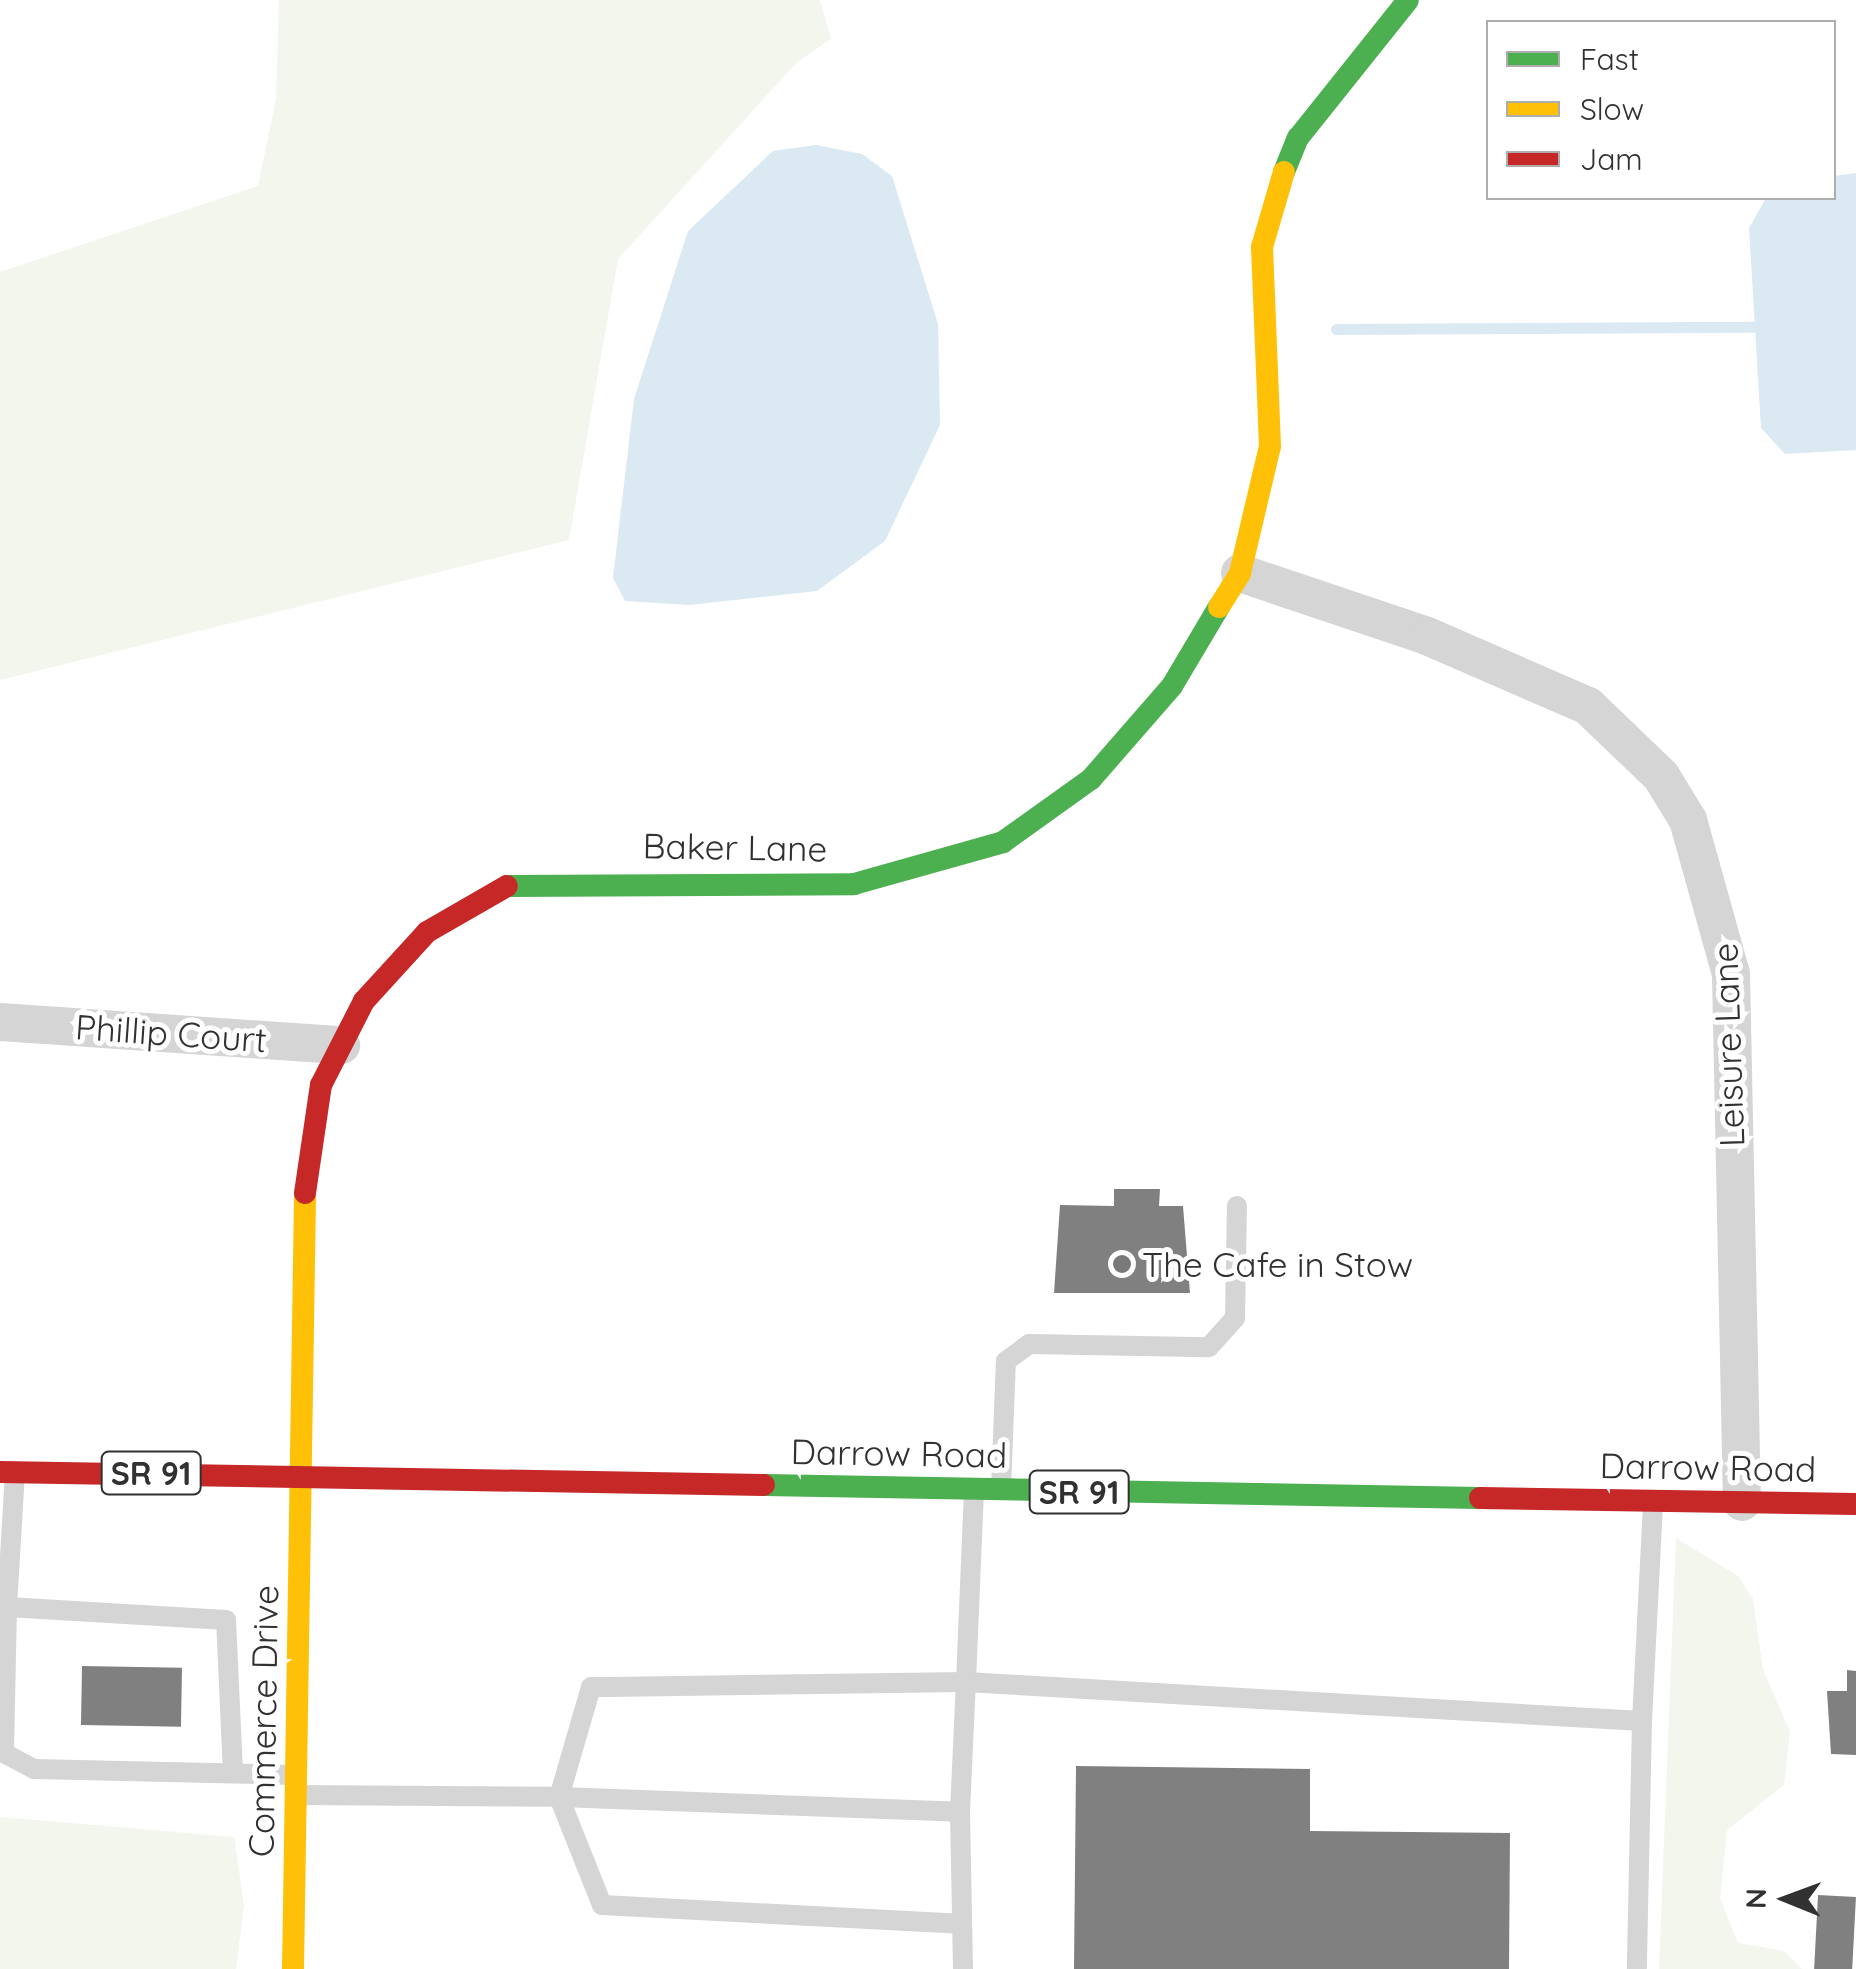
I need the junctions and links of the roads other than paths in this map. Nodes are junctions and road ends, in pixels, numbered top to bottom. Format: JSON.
{"nodes":[{"id":1,"x":1408,"y":0,"type":"edge"},
{"id":2,"x":1240,"y":573,"type":"junction"},
{"id":3,"x":0,"y":1022,"type":"edge"},
{"id":4,"x":341,"y":1045,"type":"junction"},
{"id":5,"x":1238,"y":1206,"type":"dead end"},
{"id":6,"x":8,"y":1472,"type":"edge"},
{"id":7,"x":302,"y":1474,"type":"junction"},
{"id":8,"x":974,"y":1490,"type":"junction"},
{"id":9,"x":1001,"y":1491,"type":"junction"},
{"id":10,"x":1653,"y":1500,"type":"junction"},
{"id":11,"x":1742,"y":1502,"type":"junction"},
{"id":12,"x":1856,"y":1504,"type":"edge"},
{"id":13,"x":7,"y":1607,"type":"junction"},
{"id":14,"x":966,"y":1682,"type":"junction"},
{"id":15,"x":1642,"y":1721,"type":"junction"},
{"id":16,"x":233,"y":1773,"type":"junction"},
{"id":17,"x":296,"y":1784,"type":"junction"},
{"id":18,"x":559,"y":1797,"type":"junction"},
{"id":19,"x":960,"y":1812,"type":"junction"},
{"id":20,"x":959,"y":1924,"type":"junction"},
{"id":21,"x":293,"y":1969,"type":"edge"},
{"id":22,"x":963,"y":1969,"type":"edge"},
{"id":23,"x":1637,"y":1969,"type":"edge"}],
"edges":[{"from":1,"to":2,"type":"street","name":"Baker Lane"},
{"from":2,"to":4,"type":"street","name":"Baker Lane"},
{"from":2,"to":11,"type":"street","name":"Leisure Lane"},
{"from":3,"to":4,"type":"street","name":"Phillip Court"},
{"from":4,"to":7,"type":"street","name":"Baker Lane"},
{"from":5,"to":9,"type":"lane"},
{"from":6,"to":7,"type":"street","name":"Darrow Road","number":"SR 91"},
{"from":6,"to":13,"type":"lane"},
{"from":7,"to":8,"type":"street","name":"Darrow Road","number":"SR 91"},
{"from":7,"to":17,"type":"street","name":"Commerce Drive"},
{"from":8,"to":9,"type":"street","name":"Darrow Road","number":"SR 91"},
{"from":8,"to":14,"type":"lane"},
{"from":9,"to":10,"type":"street","name":"Darrow Road","number":"SR 91"},
{"from":10,"to":11,"type":"street","name":"Darrow Road","number":"SR 91"},
{"from":10,"to":15,"type":"lane"},
{"from":11,"to":12,"type":"street","name":"Darrow Road","number":"SR 91"},
{"from":13,"to":16,"type":"lane"},
{"from":13,"to":16,"type":"lane"},
{"from":14,"to":15,"type":"lane"},
{"from":14,"to":18,"type":"lane"},
{"from":14,"to":19,"type":"lane"},
{"from":15,"to":23,"type":"lane"},
{"from":16,"to":17,"type":"lane"},
{"from":17,"to":18,"type":"lane"},
{"from":17,"to":21,"type":"street","name":"Commerce Drive"},
{"from":18,"to":19,"type":"lane"},
{"from":18,"to":20,"type":"lane"},
{"from":19,"to":20,"type":"lane"},
{"from":20,"to":22,"type":"lane"}]}
